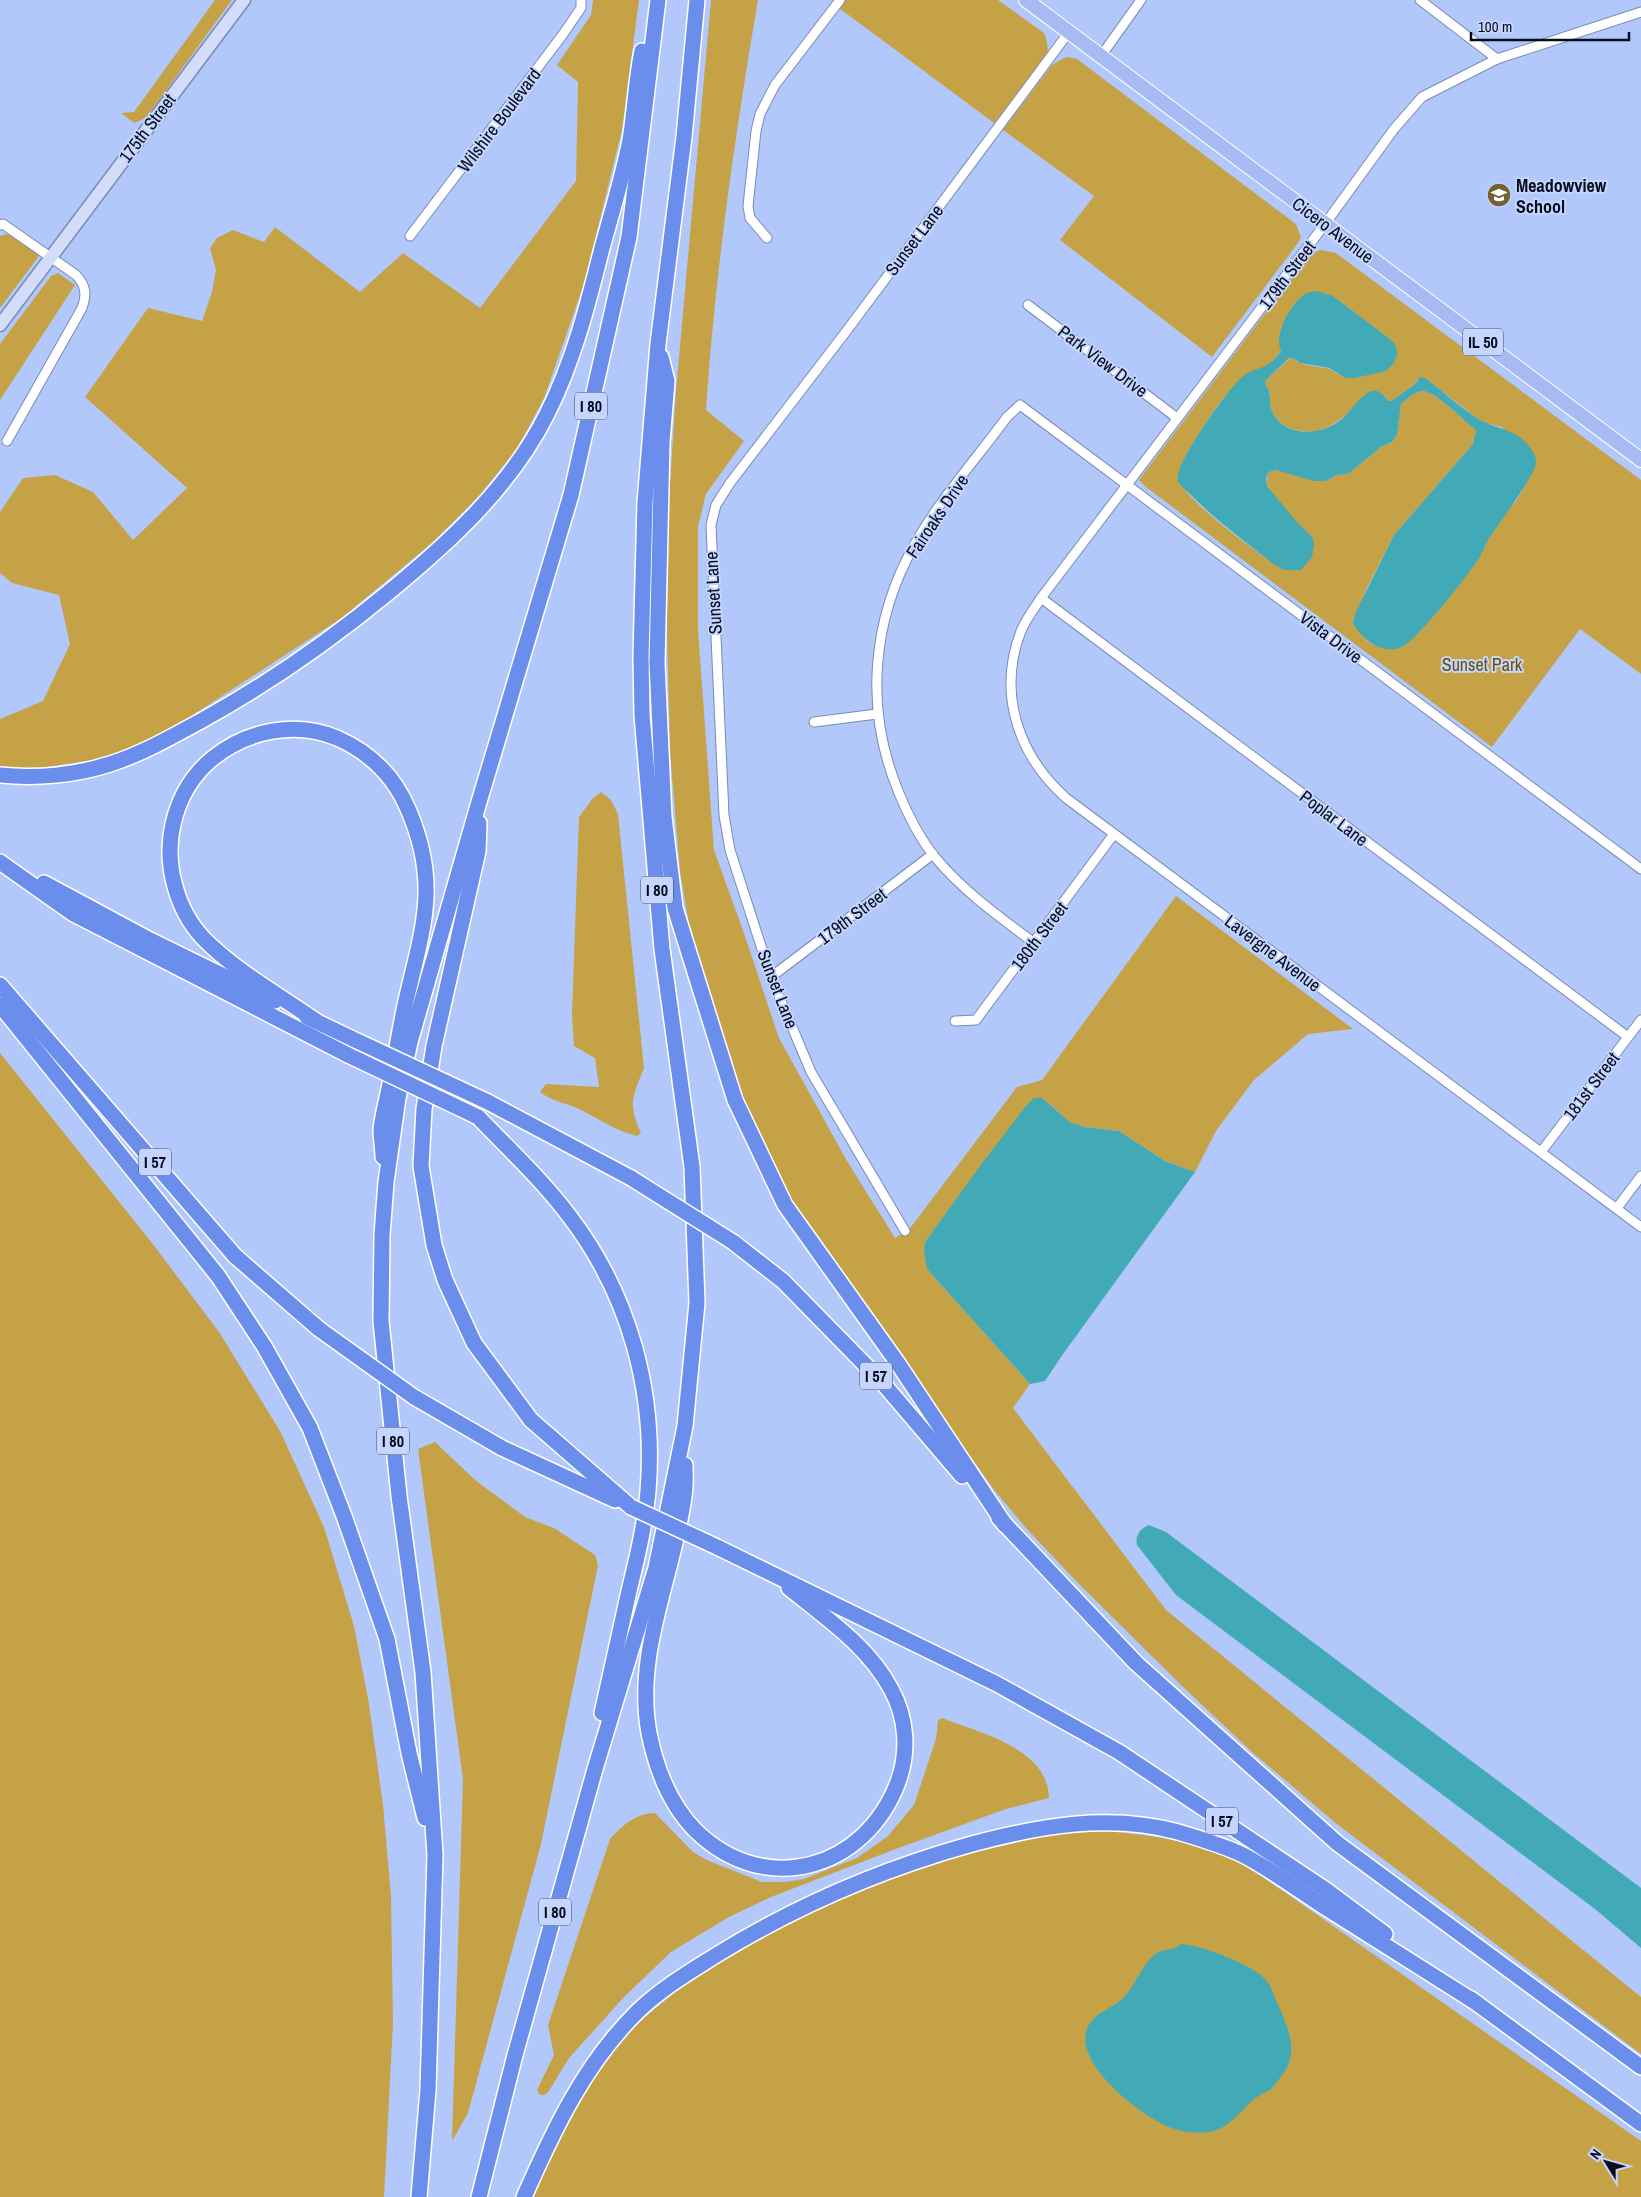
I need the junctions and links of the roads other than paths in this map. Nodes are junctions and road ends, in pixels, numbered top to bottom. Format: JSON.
{"nodes":[{"id":1,"x":244,"y":0,"type":"edge"},
{"id":2,"x":582,"y":0,"type":"edge"},
{"id":3,"x":652,"y":0,"type":"edge"},
{"id":4,"x":658,"y":0,"type":"edge"},
{"id":5,"x":697,"y":0,"type":"edge"},
{"id":6,"x":840,"y":0,"type":"edge"},
{"id":7,"x":1026,"y":0,"type":"edge"},
{"id":8,"x":1141,"y":0,"type":"edge"},
{"id":9,"x":1420,"y":0,"type":"edge"},
{"id":10,"x":1641,"y":12,"type":"edge"},
{"id":11,"x":1069,"y":32,"type":"junction"},
{"id":12,"x":1101,"y":56,"type":"junction"},
{"id":13,"x":1498,"y":59,"type":"junction"},
{"id":14,"x":1325,"y":224,"type":"junction"},
{"id":15,"x":0,"y":225,"type":"edge"},
{"id":16,"x":410,"y":236,"type":"dead end"},
{"id":17,"x":767,"y":238,"type":"dead end"},
{"id":18,"x":51,"y":257,"type":"junction"},
{"id":19,"x":1028,"y":305,"type":"dead end"},
{"id":20,"x":0,"y":325,"type":"edge"},
{"id":21,"x":658,"y":344,"type":"junction"},
{"id":22,"x":1020,"y":405,"type":"joint"},
{"id":23,"x":1177,"y":418,"type":"junction"},
{"id":24,"x":7,"y":441,"type":"dead end"},
{"id":25,"x":1641,"y":460,"type":"edge"},
{"id":26,"x":1127,"y":484,"type":"junction"},
{"id":27,"x":1041,"y":598,"type":"junction"},
{"id":28,"x":1028,"y":618,"type":"joint"},
{"id":29,"x":877,"y":714,"type":"junction"},
{"id":30,"x":814,"y":722,"type":"dead end"},
{"id":31,"x":0,"y":775,"type":"edge"},
{"id":32,"x":479,"y":802,"type":"junction"},
{"id":33,"x":1114,"y":834,"type":"junction"},
{"id":34,"x":933,"y":854,"type":"junction"},
{"id":35,"x":0,"y":861,"type":"edge"},
{"id":36,"x":1641,"y":869,"type":"edge"},
{"id":37,"x":1033,"y":942,"type":"junction"},
{"id":38,"x":771,"y":977,"type":"junction"},
{"id":39,"x":0,"y":985,"type":"edge"},
{"id":40,"x":0,"y":1004,"type":"edge"},
{"id":41,"x":1641,"y":1020,"type":"edge"},
{"id":42,"x":316,"y":1021,"type":"junction"},
{"id":43,"x":955,"y":1021,"type":"dead end"},
{"id":44,"x":1628,"y":1037,"type":"junction"},
{"id":45,"x":1541,"y":1152,"type":"junction"},
{"id":46,"x":1641,"y":1176,"type":"edge"},
{"id":47,"x":386,"y":1182,"type":"junction"},
{"id":48,"x":1617,"y":1208,"type":"junction"},
{"id":49,"x":1641,"y":1227,"type":"edge"},
{"id":50,"x":905,"y":1231,"type":"dead end"},
{"id":51,"x":685,"y":1426,"type":"junction"},
{"id":52,"x":631,"y":1507,"type":"junction"},
{"id":53,"x":1005,"y":1525,"type":"junction"},
{"id":54,"x":770,"y":1572,"type":"junction"},
{"id":55,"x":594,"y":1769,"type":"junction"},
{"id":56,"x":435,"y":1855,"type":"junction"},
{"id":57,"x":1478,"y":2004,"type":"junction"},
{"id":58,"x":1641,"y":2067,"type":"edge"},
{"id":59,"x":1641,"y":2124,"type":"edge"},
{"id":60,"x":419,"y":2197,"type":"edge"},
{"id":61,"x":478,"y":2197,"type":"edge"},
{"id":62,"x":524,"y":2197,"type":"edge"}],
"edges":[{"from":1,"to":18,"type":"street","name":"175th Street"},
{"from":2,"to":16,"type":"street","name":"Wilshire Boulevard"},
{"from":3,"to":31,"type":"highway"},
{"from":4,"to":32,"type":"highway","number":"I 80"},
{"from":5,"to":21,"type":"highway","number":"I 80"},
{"from":6,"to":17,"type":"street"},
{"from":7,"to":11,"type":"main road","name":"Cicero Avenue","number":"IL 50"},
{"from":8,"to":12,"type":"street"},
{"from":9,"to":13,"type":"street"},
{"from":10,"to":13,"type":"street","name":"179th Street"},
{"from":11,"to":12,"type":"main road","name":"Cicero Avenue","number":"IL 50"},
{"from":11,"to":38,"type":"street","name":"Sunset Lane"},
{"from":12,"to":14,"type":"main road","name":"Cicero Avenue","number":"IL 50"},
{"from":13,"to":14,"type":"street","name":"179th Street"},
{"from":14,"to":23,"type":"street","name":"179th Street"},
{"from":14,"to":25,"type":"main road","name":"Cicero Avenue","number":"IL 50"},
{"from":15,"to":18,"type":"street"},
{"from":18,"to":20,"type":"street","name":"175th Street"},
{"from":18,"to":24,"type":"street"},
{"from":19,"to":23,"type":"street","name":"Park View Drive"},
{"from":21,"to":51,"type":"highway","number":"I 80"},
{"from":21,"to":53,"type":"highway"},
{"from":22,"to":26,"type":"street","name":"Vista Drive"},
{"from":22,"to":29,"type":"street","name":"Fairoaks Drive"},
{"from":23,"to":26,"type":"street","name":"179th Street"},
{"from":26,"to":27,"type":"street","name":"179th Street"},
{"from":26,"to":36,"type":"street","name":"Vista Drive"},
{"from":27,"to":28,"type":"street","name":"179th Street"},
{"from":27,"to":44,"type":"street","name":"Poplar Lane"},
{"from":28,"to":33,"type":"street","name":"Lavergne Avenue"},
{"from":29,"to":30,"type":"street"},
{"from":29,"to":34,"type":"street","name":"Fairoaks Drive"},
{"from":32,"to":47,"type":"highway","number":"I 80"},
{"from":32,"to":52,"type":"highway"},
{"from":33,"to":37,"type":"street","name":"180th Street"},
{"from":33,"to":45,"type":"street","name":"Lavergne Avenue"},
{"from":34,"to":37,"type":"street","name":"Fairoaks Drive"},
{"from":34,"to":38,"type":"street","name":"179th Street"},
{"from":35,"to":42,"type":"highway","number":"I 57"},
{"from":35,"to":55,"type":"highway","bridge":true},
{"from":37,"to":43,"type":"street","name":"180th Street"},
{"from":38,"to":50,"type":"street","name":"Sunset Lane"},
{"from":39,"to":52,"type":"highway","number":"I 57","bridge":true},
{"from":40,"to":56,"type":"highway"},
{"from":41,"to":44,"type":"street","name":"181st Street"},
{"from":42,"to":47,"type":"highway"},
{"from":42,"to":53,"type":"highway","number":"I 57","bridge":true},
{"from":44,"to":45,"type":"street","name":"181st Street"},
{"from":45,"to":48,"type":"street","name":"Lavergne Avenue"},
{"from":46,"to":48,"type":"street"},
{"from":47,"to":56,"type":"highway","number":"I 80"},
{"from":48,"to":49,"type":"street","name":"Lavergne Avenue"},
{"from":51,"to":54,"type":"highway"},
{"from":51,"to":55,"type":"highway","number":"I 80"},
{"from":52,"to":54,"type":"highway","number":"I 57","bridge":true},
{"from":53,"to":58,"type":"highway","number":"I 57"},
{"from":54,"to":57,"type":"highway","number":"I 57"},
{"from":55,"to":61,"type":"highway","number":"I 80"},
{"from":56,"to":60,"type":"highway","number":"I 80"},
{"from":57,"to":59,"type":"highway","number":"I 57"},
{"from":57,"to":62,"type":"highway"}]}
